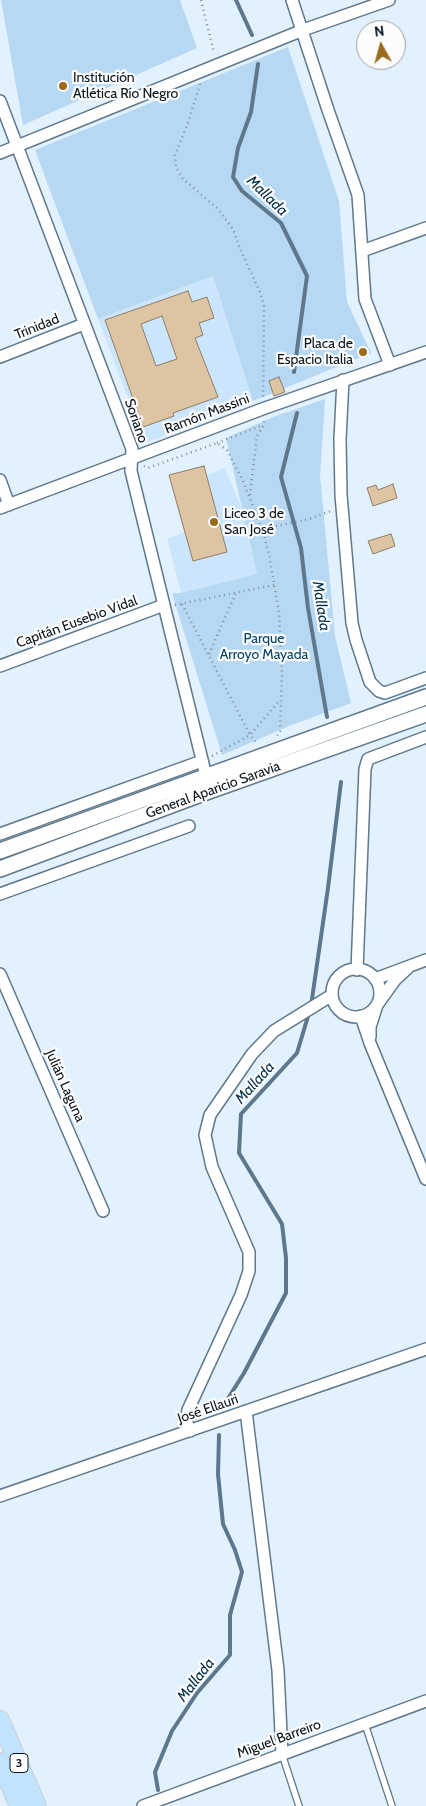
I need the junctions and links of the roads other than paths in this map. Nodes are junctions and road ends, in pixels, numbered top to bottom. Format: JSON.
{"nodes":[{"id":1,"x":292,"y":0,"type":"edge"},
{"id":2,"x":389,"y":0,"type":"edge"},
{"id":3,"x":303,"y":30,"type":"junction"},
{"id":4,"x":0,"y":101,"type":"edge"},
{"id":5,"x":16,"y":146,"type":"junction"},
{"id":6,"x":0,"y":152,"type":"edge"},
{"id":7,"x":426,"y":228,"type":"edge"},
{"id":8,"x":362,"y":251,"type":"junction"},
{"id":9,"x":84,"y":324,"type":"junction"},
{"id":10,"x":426,"y":352,"type":"edge"},
{"id":11,"x":0,"y":358,"type":"edge"},
{"id":12,"x":390,"y":365,"type":"junction"},
{"id":13,"x":343,"y":380,"type":"junction"},
{"id":14,"x":132,"y":459,"type":"junction"},
{"id":15,"x":0,"y":480,"type":"edge"},
{"id":16,"x":5,"y":507,"type":"edge"},
{"id":17,"x":164,"y":605,"type":"junction"},
{"id":18,"x":0,"y":666,"type":"edge"},
{"id":19,"x":426,"y":678,"type":"edge"},
{"id":20,"x":426,"y":697,"type":"edge"},
{"id":21,"x":426,"y":714,"type":"edge"},
{"id":22,"x":426,"y":737,"type":"edge"},
{"id":23,"x":204,"y":769,"type":"junction"},
{"id":24,"x":209,"y":791,"type":"junction"},
{"id":25,"x":189,"y":826,"type":"dead end"},
{"id":26,"x":0,"y":834,"type":"edge"},
{"id":27,"x":0,"y":851,"type":"edge"},
{"id":28,"x":0,"y":869,"type":"edge"},
{"id":29,"x":0,"y":894,"type":"edge"},
{"id":30,"x":426,"y":960,"type":"edge"},
{"id":31,"x":410,"y":966,"type":"junction"},
{"id":32,"x":357,"y":970,"type":"junction"},
{"id":33,"x":0,"y":974,"type":"edge"},
{"id":34,"x":375,"y":979,"type":"junction"},
{"id":35,"x":332,"y":995,"type":"junction"},
{"id":36,"x":320,"y":1001,"type":"junction"},
{"id":37,"x":377,"y":1005,"type":"junction"},
{"id":38,"x":336,"y":1008,"type":"junction"},
{"id":39,"x":361,"y":1016,"type":"junction"},
{"id":40,"x":370,"y":1043,"type":"junction"},
{"id":41,"x":426,"y":1179,"type":"edge"},
{"id":42,"x":104,"y":1211,"type":"dead end"},
{"id":43,"x":426,"y":1349,"type":"edge"},
{"id":44,"x":246,"y":1411,"type":"junction"},
{"id":45,"x":190,"y":1431,"type":"junction"},
{"id":46,"x":0,"y":1496,"type":"edge"},
{"id":47,"x":426,"y":1701,"type":"edge"},
{"id":48,"x":0,"y":1720,"type":"edge"},
{"id":49,"x":365,"y":1724,"type":"junction"},
{"id":50,"x":282,"y":1754,"type":"junction"},
{"id":51,"x":0,"y":1762,"type":"edge"},
{"id":52,"x":19,"y":1806,"type":"edge"},
{"id":53,"x":38,"y":1806,"type":"edge"},
{"id":54,"x":143,"y":1806,"type":"edge"},
{"id":55,"x":299,"y":1806,"type":"edge"},
{"id":56,"x":392,"y":1806,"type":"edge"}],
"edges":[{"from":1,"to":3,"type":"street"},
{"from":2,"to":3,"type":"street"},
{"from":3,"to":5,"type":"street"},
{"from":3,"to":8,"type":"street"},
{"from":4,"to":5,"type":"street","name":"Soriano"},
{"from":5,"to":6,"type":"street"},
{"from":5,"to":9,"type":"street","name":"Soriano"},
{"from":7,"to":8,"type":"street"},
{"from":8,"to":12,"type":"street"},
{"from":9,"to":11,"type":"street","name":"Trinidad"},
{"from":9,"to":14,"type":"street","name":"Soriano"},
{"from":10,"to":12,"type":"street","name":"Ramón Massini"},
{"from":12,"to":13,"type":"street","name":"Ramón Massini"},
{"from":13,"to":14,"type":"street","name":"Ramón Massini"},
{"from":13,"to":19,"type":"street"},
{"from":14,"to":16,"type":"street","name":"Ramón Massini"},
{"from":14,"to":17,"type":"street","name":"Soriano"},
{"from":15,"to":16,"type":"street"},
{"from":17,"to":18,"type":"street","name":"Capitán Eusebio Vidal"},
{"from":17,"to":23,"type":"street","name":"Soriano"},
{"from":20,"to":23,"type":"main road","name":"General Aparicio Saravia"},
{"from":21,"to":24,"type":"main road","name":"General Aparicio Saravia"},
{"from":22,"to":32,"type":"street"},
{"from":23,"to":24,"type":"street","name":"Soriano"},
{"from":23,"to":26,"type":"street","name":"General Aparicio Saravia"},
{"from":23,"to":27,"type":"main road","name":"General Aparicio Saravia"},
{"from":24,"to":28,"type":"main road","name":"General Aparicio Saravia"},
{"from":25,"to":29,"type":"street","name":"General Aparicio Saravia"},
{"from":30,"to":31,"type":"street"},
{"from":31,"to":34,"type":"street"},
{"from":31,"to":37,"type":"street"},
{"from":32,"to":34,"type":"street"},
{"from":32,"to":35,"type":"street"},
{"from":33,"to":42,"type":"street","name":"Julián Laguna"},
{"from":34,"to":37,"type":"street"},
{"from":35,"to":36,"type":"street"},
{"from":35,"to":38,"type":"street"},
{"from":36,"to":38,"type":"street"},
{"from":36,"to":45,"type":"street"},
{"from":37,"to":39,"type":"street"},
{"from":37,"to":40,"type":"street"},
{"from":38,"to":39,"type":"street"},
{"from":39,"to":40,"type":"street"},
{"from":40,"to":41,"type":"street"},
{"from":43,"to":44,"type":"street","name":"José Ellauri"},
{"from":44,"to":45,"type":"street","name":"José Ellauri"},
{"from":44,"to":50,"type":"street"},
{"from":45,"to":46,"type":"street","name":"José Ellauri"},
{"from":47,"to":49,"type":"street","name":"Miguel Barreiro"},
{"from":48,"to":53,"type":"highway","number":"3"},
{"from":49,"to":50,"type":"street","name":"Miguel Barreiro"},
{"from":49,"to":56,"type":"lane"},
{"from":50,"to":54,"type":"street","name":"Miguel Barreiro"},
{"from":50,"to":55,"type":"lane"},
{"from":51,"to":52,"type":"highway","number":"3"}]}
